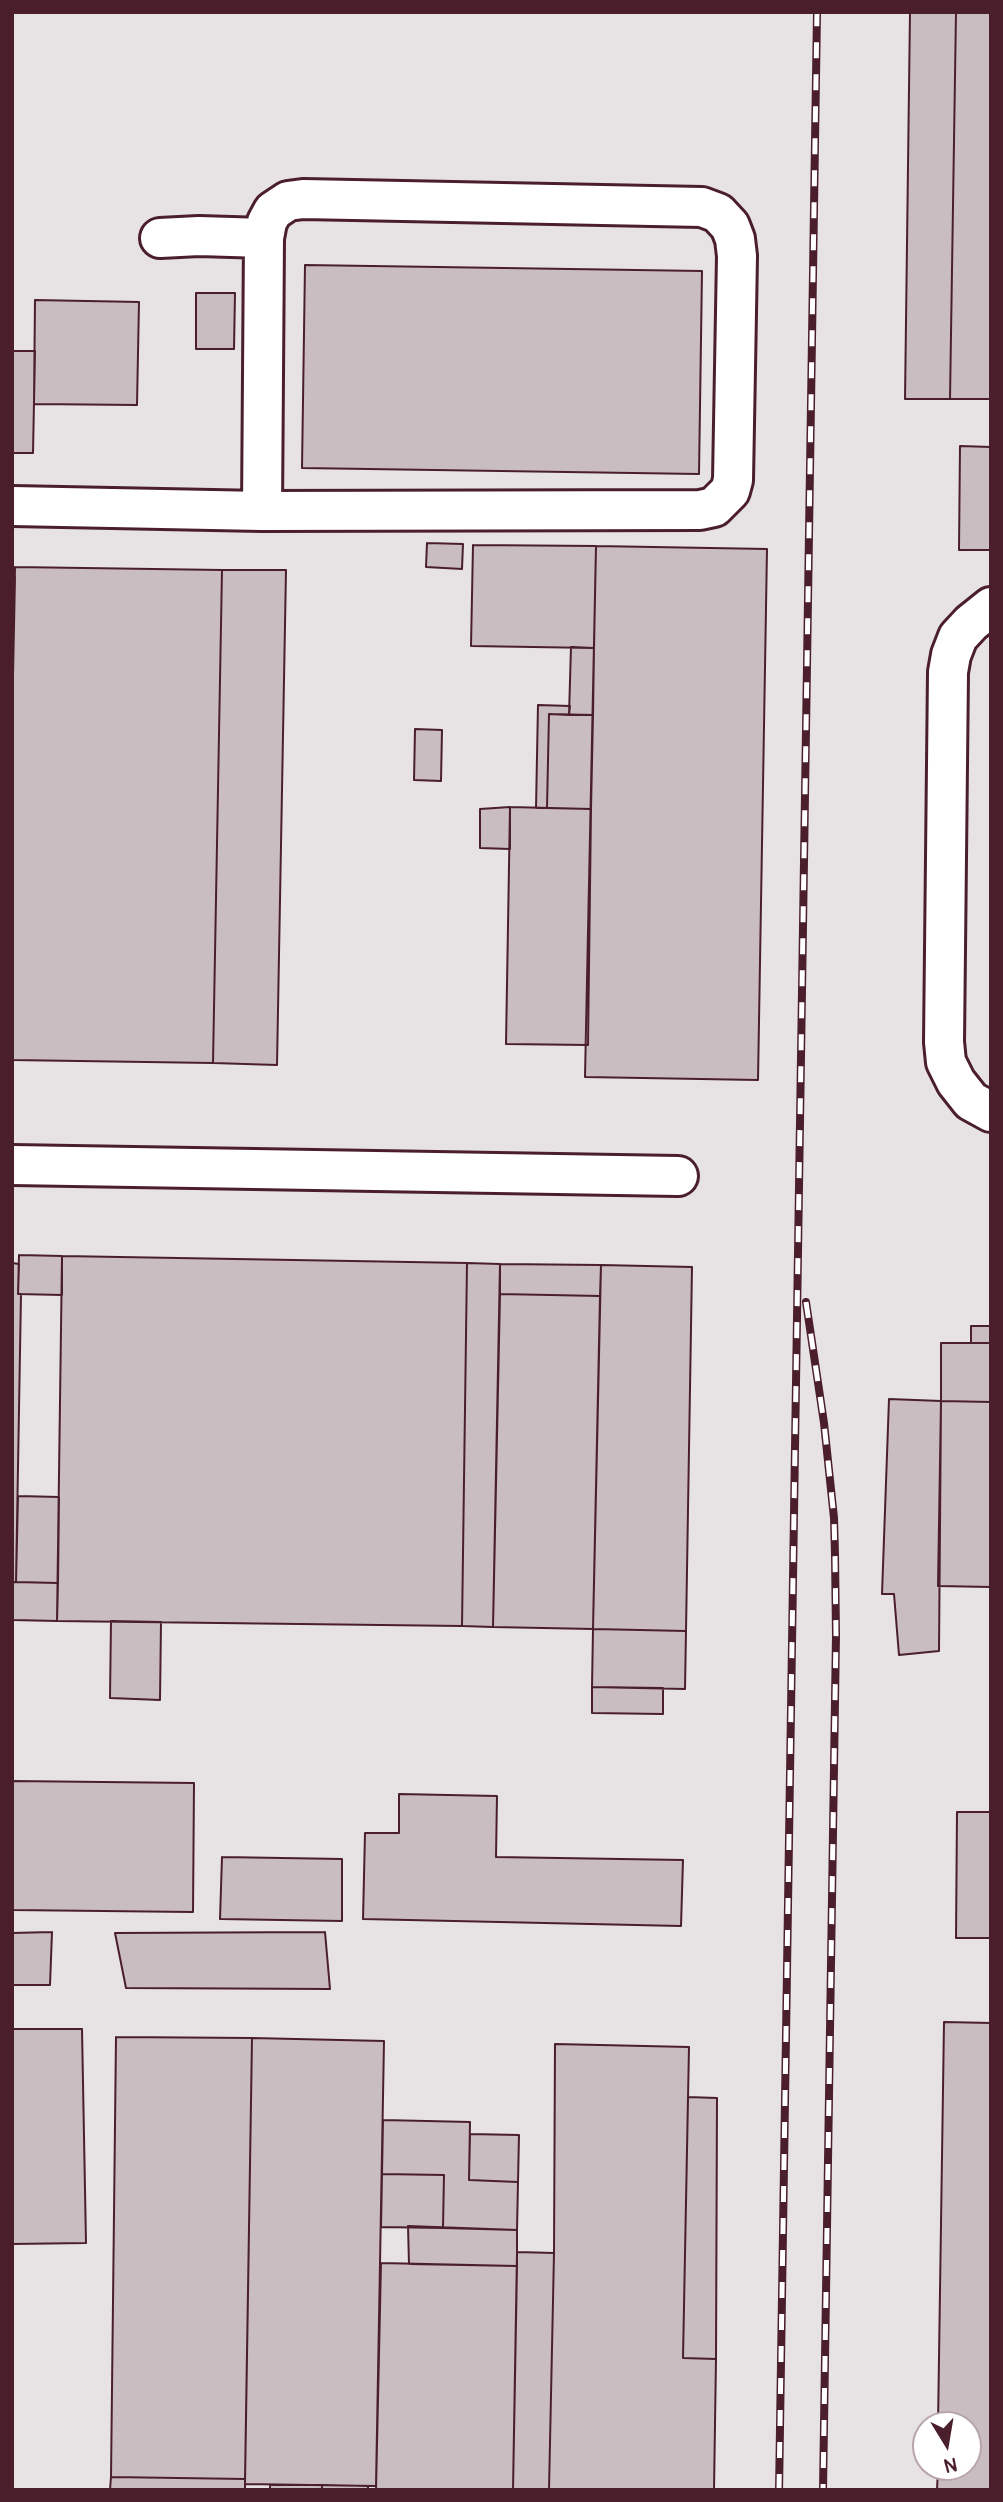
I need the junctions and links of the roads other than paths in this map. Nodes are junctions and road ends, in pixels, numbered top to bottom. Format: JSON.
{"nodes":[{"id":1,"x":160,"y":238,"type":"dead end"},
{"id":2,"x":264,"y":238,"type":"junction"},
{"id":3,"x":12,"y":506,"type":"edge"},
{"id":4,"x":262,"y":510,"type":"junction"},
{"id":5,"x":991,"y":607,"type":"edge"},
{"id":6,"x":991,"y":1112,"type":"edge"},
{"id":7,"x":12,"y":1165,"type":"edge"},
{"id":8,"x":678,"y":1176,"type":"dead end"}],
"edges":[{"from":1,"to":2,"type":"lane"},
{"from":2,"to":4,"type":"lane"},
{"from":2,"to":4,"type":"lane"},
{"from":3,"to":4,"type":"lane"},
{"from":5,"to":6,"type":"lane"},
{"from":7,"to":8,"type":"lane"}]}
